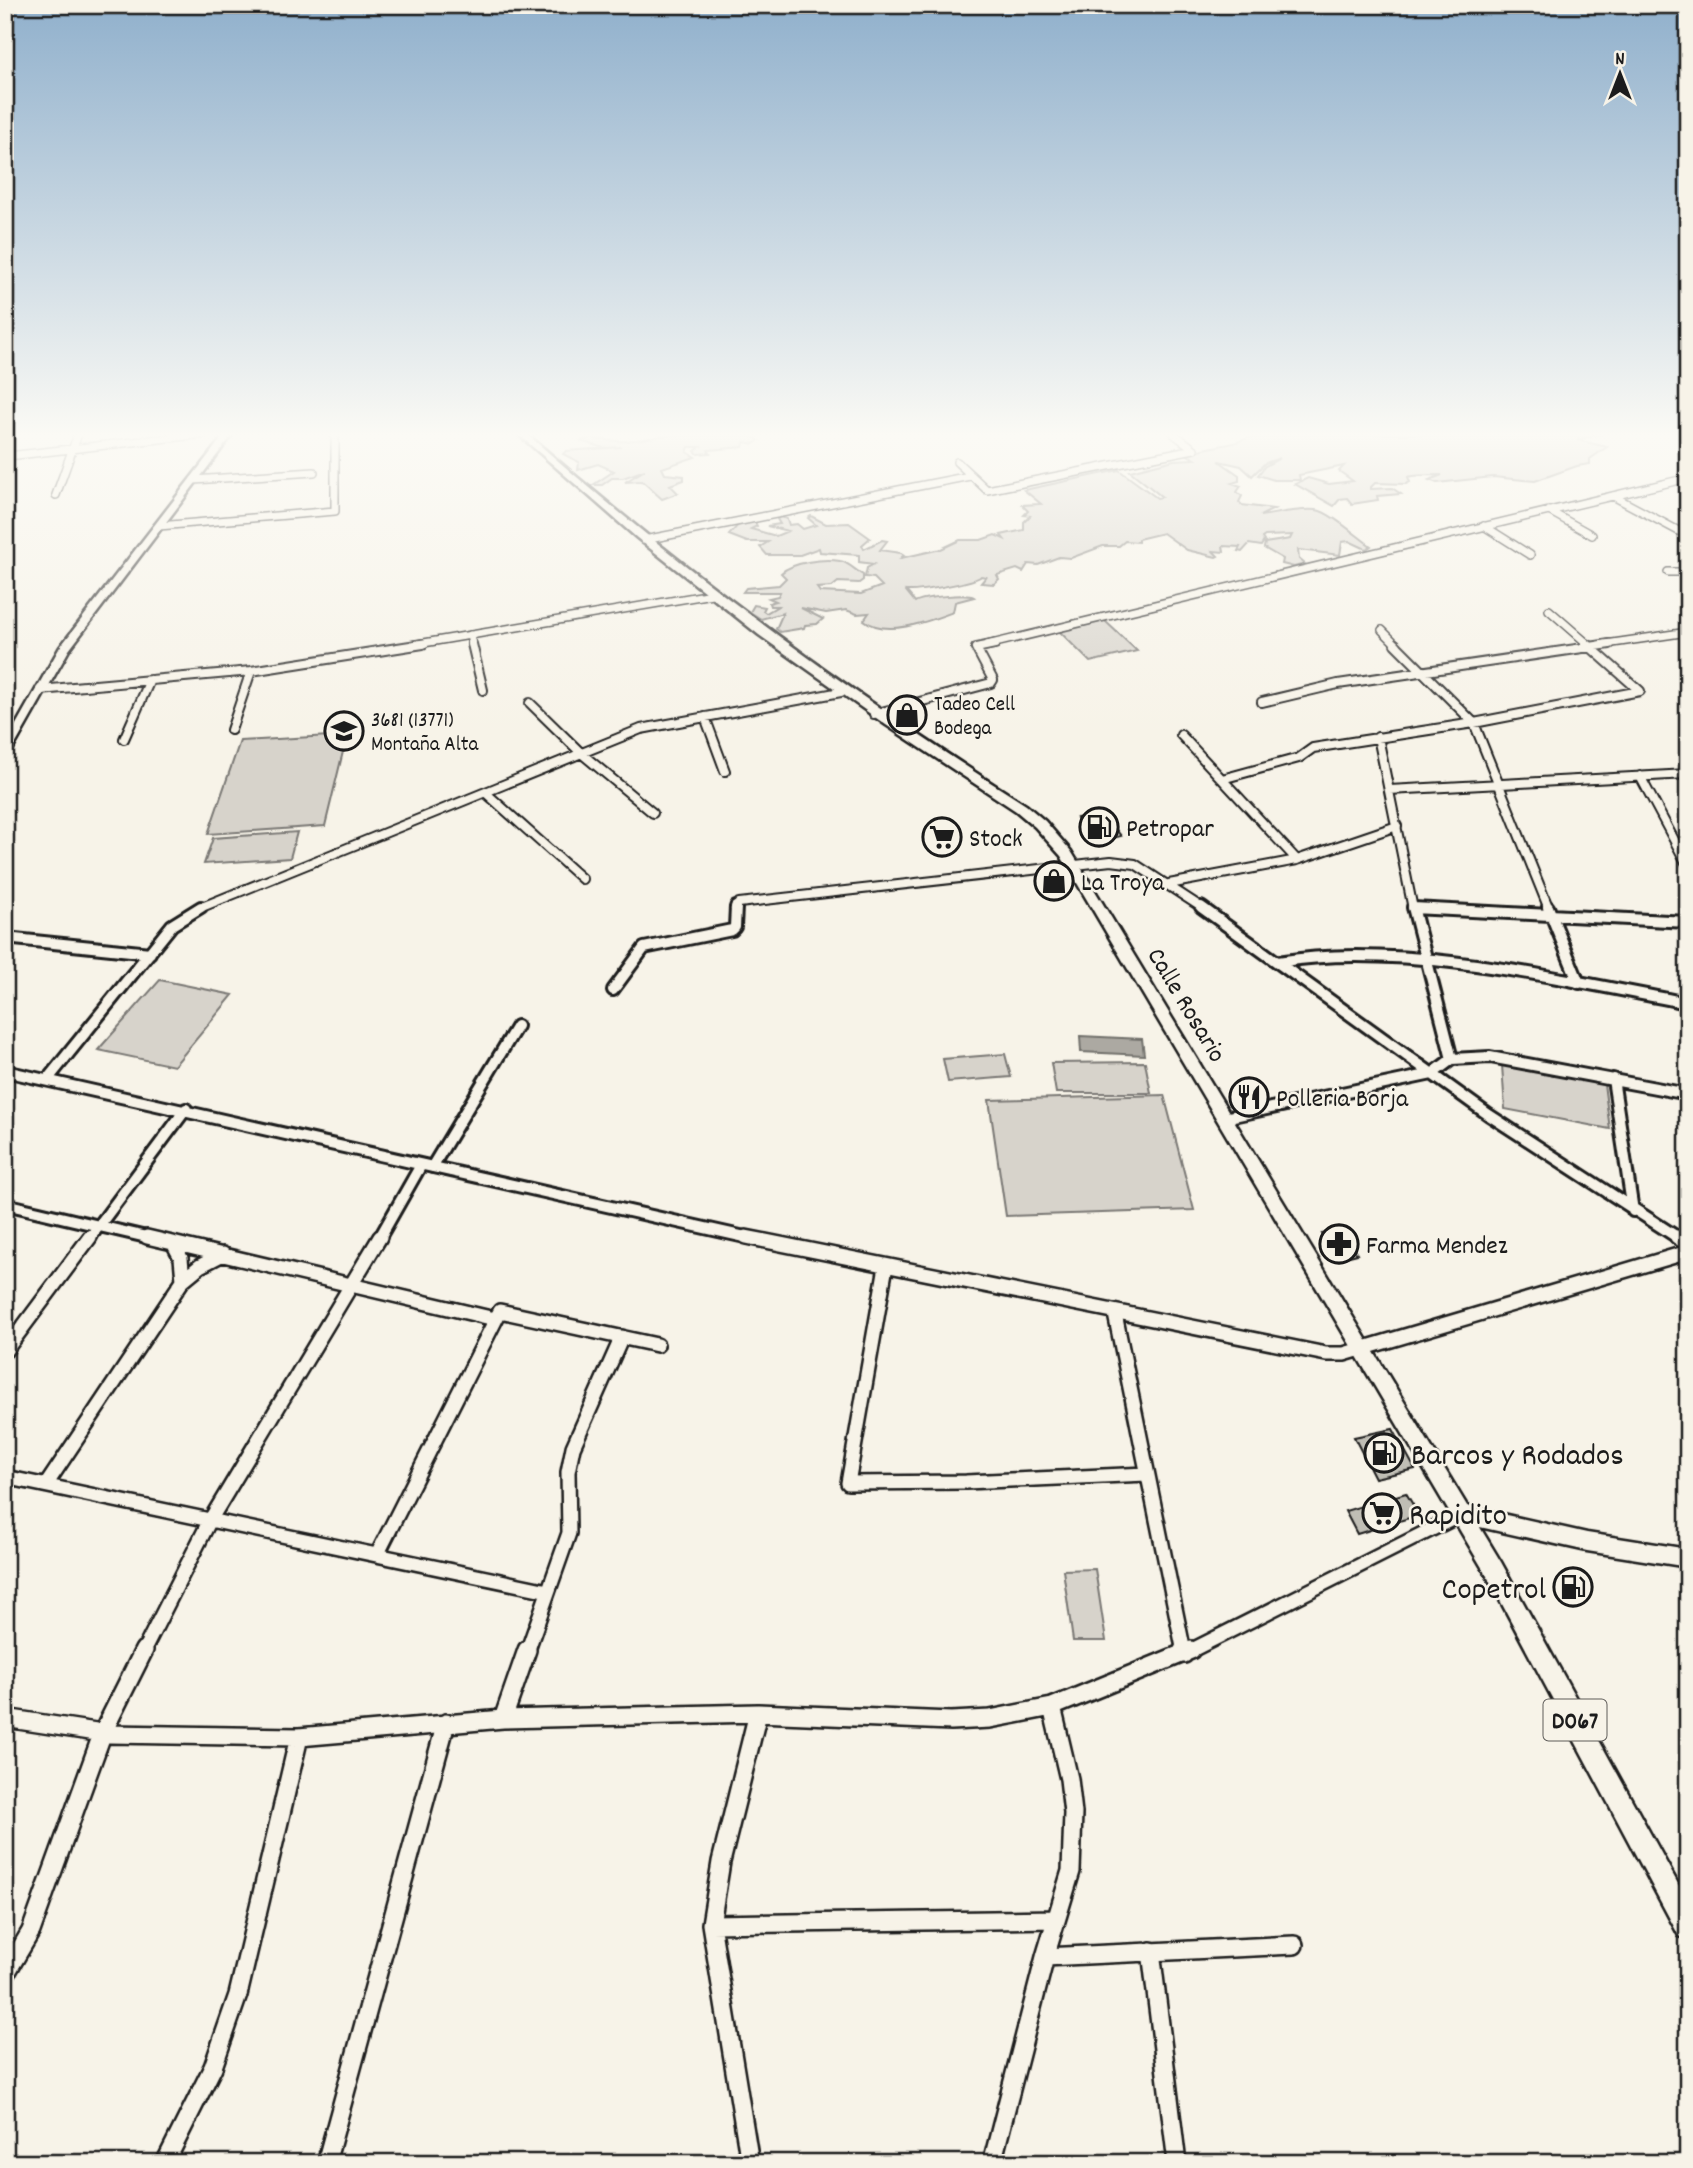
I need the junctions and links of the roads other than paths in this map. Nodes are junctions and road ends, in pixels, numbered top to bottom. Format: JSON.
{"nodes":[{"id":1,"x":152,"y":535,"type":"edge"},
{"id":2,"x":638,"y":535,"type":"edge"},
{"id":3,"x":669,"y":535,"type":"edge"},
{"id":4,"x":1446,"y":535,"type":"edge"},
{"id":5,"x":1499,"y":535,"type":"edge"},
{"id":6,"x":644,"y":540,"type":"junction"},
{"id":7,"x":1530,"y":555,"type":"dead end"},
{"id":8,"x":1668,"y":572,"type":"dead end"},
{"id":9,"x":1688,"y":572,"type":"edge"},
{"id":10,"x":712,"y":594,"type":"junction"},
{"id":11,"x":1549,"y":610,"type":"dead end"},
{"id":12,"x":1382,"y":630,"type":"dead end"},
{"id":13,"x":1688,"y":632,"type":"edge"},
{"id":14,"x":470,"y":635,"type":"junction"},
{"id":15,"x":1590,"y":646,"type":"junction"},
{"id":16,"x":251,"y":671,"type":"junction"},
{"id":17,"x":1420,"y":672,"type":"junction"},
{"id":18,"x":150,"y":680,"type":"junction"},
{"id":19,"x":40,"y":690,"type":"junction"},
{"id":20,"x":483,"y":690,"type":"dead end"},
{"id":21,"x":841,"y":692,"type":"junction"},
{"id":22,"x":1262,"y":702,"type":"dead end"},
{"id":23,"x":530,"y":703,"type":"dead end"},
{"id":24,"x":874,"y":714,"type":"junction"},
{"id":25,"x":705,"y":716,"type":"junction"},
{"id":26,"x":1474,"y":723,"type":"junction"},
{"id":27,"x":231,"y":730,"type":"dead end"},
{"id":28,"x":1181,"y":735,"type":"dead end"},
{"id":29,"x":1378,"y":737,"type":"junction"},
{"id":30,"x":124,"y":739,"type":"dead end"},
{"id":31,"x":581,"y":753,"type":"junction"},
{"id":32,"x":5,"y":754,"type":"edge"},
{"id":33,"x":725,"y":771,"type":"dead end"},
{"id":34,"x":1688,"y":774,"type":"edge"},
{"id":35,"x":1640,"y":776,"type":"junction"},
{"id":36,"x":1223,"y":779,"type":"junction"},
{"id":37,"x":1499,"y":784,"type":"junction"},
{"id":38,"x":1389,"y":790,"type":"junction"},
{"id":39,"x":486,"y":793,"type":"junction"},
{"id":40,"x":653,"y":813,"type":"dead end"},
{"id":41,"x":1397,"y":826,"type":"junction"},
{"id":42,"x":1377,"y":835,"type":"junction"},
{"id":43,"x":1398,"y":841,"type":"junction"},
{"id":44,"x":1297,"y":860,"type":"junction"},
{"id":45,"x":1073,"y":865,"type":"junction"},
{"id":46,"x":1688,"y":866,"type":"edge"},
{"id":47,"x":582,"y":879,"type":"dead end"},
{"id":48,"x":1169,"y":884,"type":"junction"},
{"id":49,"x":1413,"y":908,"type":"junction"},
{"id":50,"x":1551,"y":914,"type":"junction"},
{"id":51,"x":1688,"y":922,"type":"edge"},
{"id":52,"x":5,"y":938,"type":"edge"},
{"id":53,"x":150,"y":953,"type":"junction"},
{"id":54,"x":1426,"y":960,"type":"junction"},
{"id":55,"x":1278,"y":962,"type":"junction"},
{"id":56,"x":1579,"y":983,"type":"junction"},
{"id":57,"x":613,"y":990,"type":"dead end"},
{"id":58,"x":1688,"y":1003,"type":"edge"},
{"id":59,"x":517,"y":1026,"type":"dead end"},
{"id":60,"x":1452,"y":1059,"type":"junction"},
{"id":61,"x":5,"y":1071,"type":"edge"},
{"id":62,"x":1432,"y":1074,"type":"junction"},
{"id":63,"x":1613,"y":1079,"type":"junction"},
{"id":64,"x":47,"y":1080,"type":"junction"},
{"id":65,"x":1688,"y":1094,"type":"edge"},
{"id":66,"x":186,"y":1110,"type":"junction"},
{"id":67,"x":1224,"y":1118,"type":"junction"},
{"id":68,"x":427,"y":1166,"type":"junction"},
{"id":69,"x":5,"y":1205,"type":"edge"},
{"id":70,"x":1633,"y":1211,"type":"junction"},
{"id":71,"x":100,"y":1225,"type":"junction"},
{"id":72,"x":173,"y":1243,"type":"junction"},
{"id":73,"x":1688,"y":1244,"type":"edge"},
{"id":74,"x":1688,"y":1252,"type":"edge"},
{"id":75,"x":223,"y":1254,"type":"junction"},
{"id":76,"x":886,"y":1266,"type":"junction"},
{"id":77,"x":183,"y":1280,"type":"junction"},
{"id":78,"x":353,"y":1286,"type":"junction"},
{"id":79,"x":1115,"y":1314,"type":"junction"},
{"id":80,"x":495,"y":1319,"type":"junction"},
{"id":81,"x":622,"y":1337,"type":"junction"},
{"id":82,"x":657,"y":1345,"type":"dead end"},
{"id":83,"x":1362,"y":1348,"type":"junction"},
{"id":84,"x":5,"y":1352,"type":"edge"},
{"id":85,"x":1147,"y":1474,"type":"junction"},
{"id":86,"x":5,"y":1477,"type":"edge"},
{"id":87,"x":46,"y":1485,"type":"junction"},
{"id":88,"x":1462,"y":1514,"type":"junction"},
{"id":89,"x":209,"y":1522,"type":"junction"},
{"id":90,"x":377,"y":1555,"type":"junction"},
{"id":91,"x":1688,"y":1558,"type":"edge"},
{"id":92,"x":548,"y":1591,"type":"junction"},
{"id":93,"x":1184,"y":1654,"type":"junction"},
{"id":94,"x":1052,"y":1707,"type":"junction"},
{"id":95,"x":758,"y":1713,"type":"junction"},
{"id":96,"x":5,"y":1718,"type":"edge"},
{"id":97,"x":503,"y":1719,"type":"junction"},
{"id":98,"x":446,"y":1723,"type":"junction"},
{"id":99,"x":103,"y":1732,"type":"junction"},
{"id":100,"x":299,"y":1737,"type":"junction"},
{"id":101,"x":1056,"y":1919,"type":"junction"},
{"id":102,"x":712,"y":1924,"type":"junction"},
{"id":103,"x":1688,"y":1927,"type":"edge"},
{"id":104,"x":1294,"y":1945,"type":"dead end"},
{"id":105,"x":1151,"y":1951,"type":"junction"},
{"id":106,"x":1045,"y":1957,"type":"junction"},
{"id":107,"x":7,"y":1968,"type":"edge"},
{"id":108,"x":164,"y":2163,"type":"edge"},
{"id":109,"x":326,"y":2163,"type":"edge"},
{"id":110,"x":750,"y":2163,"type":"edge"},
{"id":111,"x":992,"y":2163,"type":"edge"},
{"id":112,"x":1177,"y":2163,"type":"edge"}],
"edges":[{"from":1,"to":19,"type":"street"},
{"from":2,"to":6,"type":"main road","name":"Calle Rosario","number":"D067"},
{"from":3,"to":6,"type":"street"},
{"from":4,"to":24,"type":"street"},
{"from":5,"to":7,"type":"street"},
{"from":6,"to":10,"type":"main road","name":"Calle Rosario","number":"D067"},
{"from":8,"to":9,"type":"street"},
{"from":10,"to":14,"type":"street"},
{"from":10,"to":21,"type":"main road","name":"Calle Rosario","number":"D067"},
{"from":11,"to":15,"type":"street"},
{"from":12,"to":17,"type":"street"},
{"from":13,"to":15,"type":"street"},
{"from":14,"to":16,"type":"street"},
{"from":14,"to":20,"type":"street"},
{"from":15,"to":17,"type":"street"},
{"from":15,"to":26,"type":"street"},
{"from":16,"to":18,"type":"street"},
{"from":16,"to":27,"type":"street"},
{"from":17,"to":22,"type":"street"},
{"from":17,"to":26,"type":"street"},
{"from":18,"to":19,"type":"street"},
{"from":18,"to":30,"type":"street"},
{"from":19,"to":32,"type":"street"},
{"from":21,"to":24,"type":"main road","name":"Calle Rosario","number":"D067"},
{"from":21,"to":25,"type":"street"},
{"from":23,"to":31,"type":"street"},
{"from":24,"to":45,"type":"main road","name":"Calle Rosario","number":"D067"},
{"from":25,"to":31,"type":"street"},
{"from":25,"to":33,"type":"street"},
{"from":26,"to":29,"type":"street"},
{"from":26,"to":37,"type":"street"},
{"from":28,"to":36,"type":"street"},
{"from":29,"to":36,"type":"street"},
{"from":29,"to":38,"type":"street"},
{"from":31,"to":39,"type":"street"},
{"from":31,"to":40,"type":"street"},
{"from":34,"to":35,"type":"street"},
{"from":35,"to":37,"type":"street"},
{"from":35,"to":46,"type":"street"},
{"from":36,"to":44,"type":"street"},
{"from":37,"to":38,"type":"street"},
{"from":37,"to":50,"type":"street"},
{"from":38,"to":41,"type":"street"},
{"from":39,"to":47,"type":"street"},
{"from":39,"to":53,"type":"street"},
{"from":41,"to":42,"type":"street"},
{"from":41,"to":43,"type":"street"},
{"from":42,"to":43,"type":"street"},
{"from":42,"to":44,"type":"street"},
{"from":43,"to":49,"type":"street"},
{"from":44,"to":48,"type":"street"},
{"from":45,"to":48,"type":"street"},
{"from":45,"to":57,"type":"street"},
{"from":45,"to":67,"type":"main road","name":"Calle Rosario","number":"D067"},
{"from":48,"to":55,"type":"street"},
{"from":49,"to":50,"type":"street"},
{"from":49,"to":54,"type":"street"},
{"from":50,"to":51,"type":"street"},
{"from":50,"to":56,"type":"street"},
{"from":52,"to":53,"type":"street"},
{"from":53,"to":64,"type":"street"},
{"from":54,"to":55,"type":"street"},
{"from":54,"to":56,"type":"street"},
{"from":54,"to":60,"type":"street"},
{"from":55,"to":62,"type":"street"},
{"from":56,"to":58,"type":"street"},
{"from":59,"to":68,"type":"street"},
{"from":60,"to":62,"type":"street"},
{"from":60,"to":63,"type":"street"},
{"from":61,"to":64,"type":"street"},
{"from":62,"to":67,"type":"street"},
{"from":62,"to":70,"type":"street"},
{"from":63,"to":65,"type":"street"},
{"from":63,"to":70,"type":"street"},
{"from":64,"to":66,"type":"street"},
{"from":66,"to":68,"type":"street"},
{"from":66,"to":71,"type":"street"},
{"from":67,"to":83,"type":"main road","name":"Calle Rosario","number":"D067"},
{"from":68,"to":76,"type":"street"},
{"from":68,"to":78,"type":"street"},
{"from":69,"to":71,"type":"street"},
{"from":70,"to":73,"type":"street"},
{"from":71,"to":72,"type":"street"},
{"from":71,"to":84,"type":"street"},
{"from":72,"to":75,"type":"street"},
{"from":72,"to":77,"type":"street"},
{"from":74,"to":83,"type":"street"},
{"from":75,"to":77,"type":"street"},
{"from":75,"to":78,"type":"street"},
{"from":76,"to":79,"type":"street"},
{"from":76,"to":85,"type":"street"},
{"from":77,"to":87,"type":"street"},
{"from":78,"to":80,"type":"street"},
{"from":78,"to":89,"type":"street"},
{"from":79,"to":83,"type":"street"},
{"from":79,"to":85,"type":"street"},
{"from":80,"to":81,"type":"street"},
{"from":80,"to":90,"type":"street"},
{"from":81,"to":82,"type":"street"},
{"from":81,"to":92,"type":"street"},
{"from":83,"to":88,"type":"main road","name":"Calle Rosario","number":"D067"},
{"from":85,"to":93,"type":"street"},
{"from":86,"to":87,"type":"street"},
{"from":87,"to":89,"type":"street"},
{"from":88,"to":91,"type":"street"},
{"from":88,"to":93,"type":"street"},
{"from":88,"to":103,"type":"main road","name":"Calle Rosario","number":"D067"},
{"from":89,"to":90,"type":"street"},
{"from":89,"to":99,"type":"street"},
{"from":90,"to":92,"type":"street"},
{"from":92,"to":97,"type":"street"},
{"from":93,"to":94,"type":"street"},
{"from":94,"to":95,"type":"street"},
{"from":94,"to":101,"type":"street"},
{"from":95,"to":97,"type":"street"},
{"from":95,"to":102,"type":"street"},
{"from":96,"to":99,"type":"street"},
{"from":97,"to":98,"type":"street"},
{"from":98,"to":100,"type":"street"},
{"from":98,"to":109,"type":"street"},
{"from":99,"to":100,"type":"street"},
{"from":99,"to":107,"type":"street"},
{"from":100,"to":108,"type":"street"},
{"from":101,"to":102,"type":"street"},
{"from":101,"to":106,"type":"street"},
{"from":102,"to":110,"type":"street"},
{"from":104,"to":105,"type":"street"},
{"from":105,"to":106,"type":"street"},
{"from":105,"to":112,"type":"street"},
{"from":106,"to":111,"type":"street"}]}
